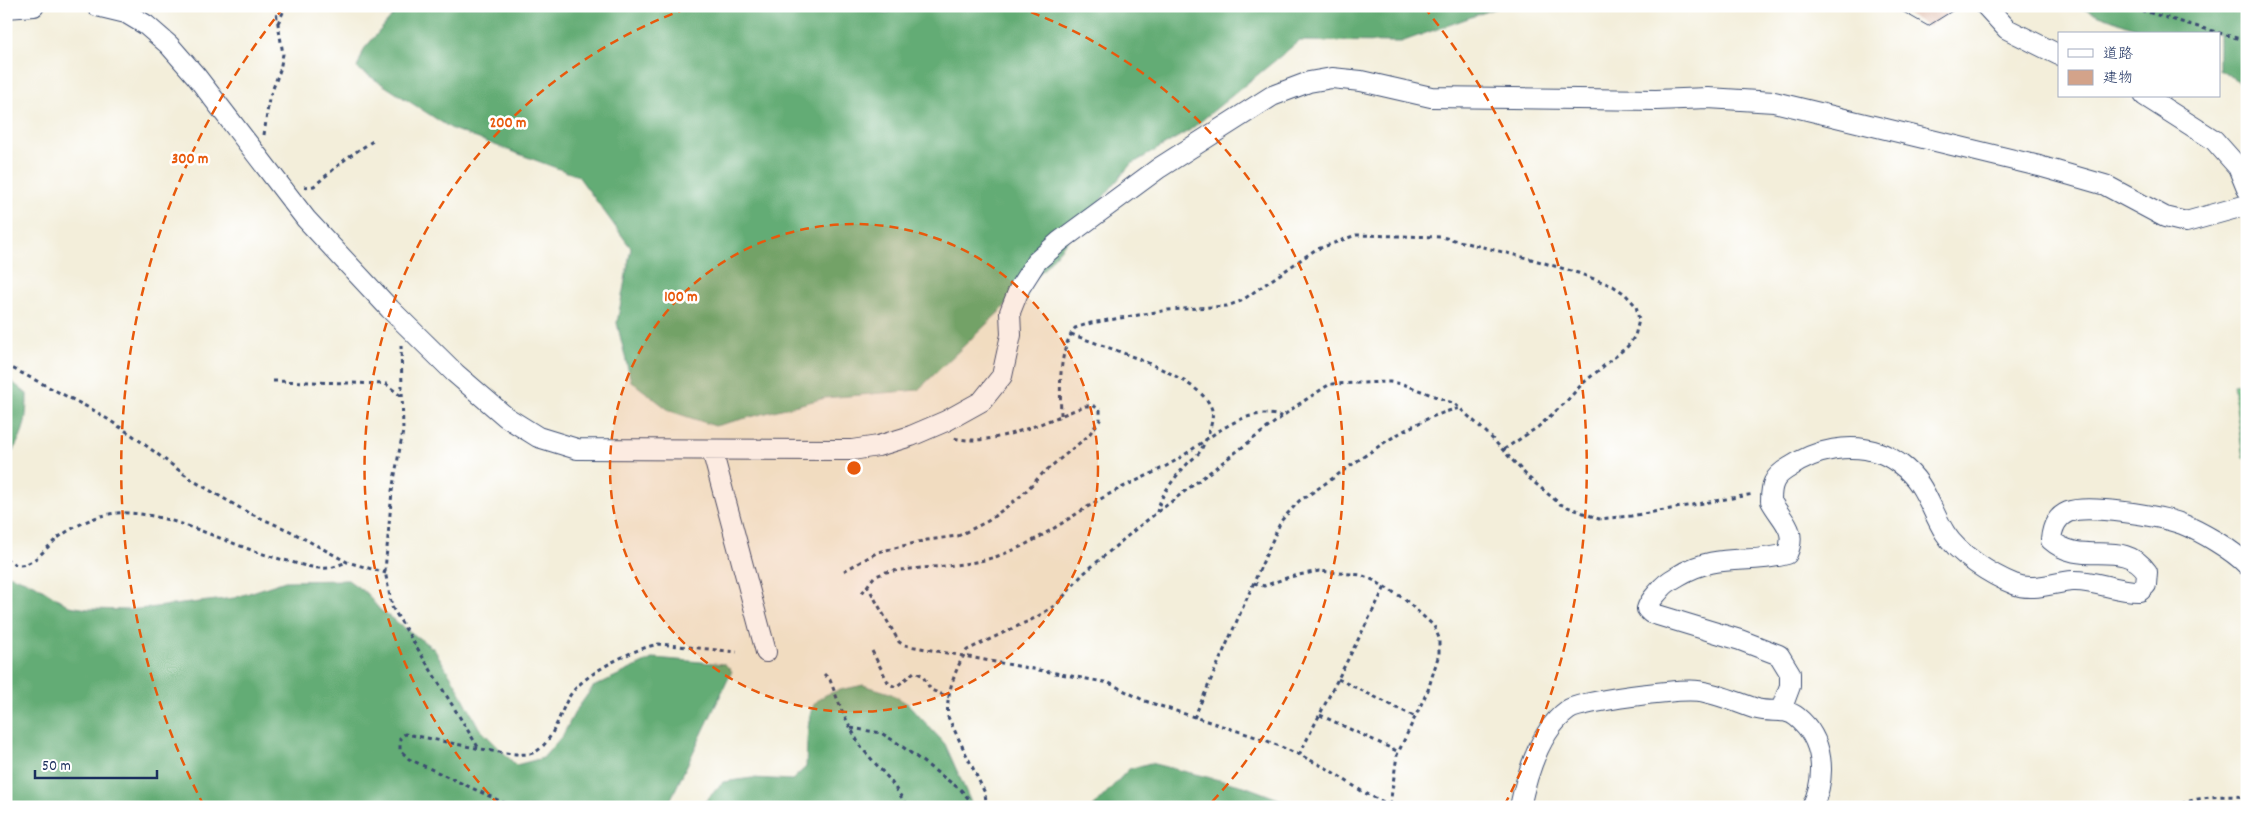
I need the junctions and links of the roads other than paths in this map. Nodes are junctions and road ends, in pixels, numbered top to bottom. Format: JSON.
{"nodes":[{"id":1,"x":34,"y":6,"type":"edge"},
{"id":2,"x":97,"y":6,"type":"edge"},
{"id":3,"x":1986,"y":6,"type":"edge"},
{"id":4,"x":6,"y":8,"type":"edge"},
{"id":5,"x":2058,"y":54,"type":"edge"},
{"id":6,"x":2148,"y":98,"type":"edge"},
{"id":7,"x":2247,"y":189,"type":"edge"},
{"id":8,"x":2247,"y":205,"type":"edge"},
{"id":9,"x":712,"y":450,"type":"junction"},
{"id":10,"x":2247,"y":565,"type":"edge"},
{"id":11,"x":766,"y":652,"type":"dead end"},
{"id":12,"x":1781,"y":710,"type":"junction"},
{"id":13,"x":1520,"y":807,"type":"edge"},
{"id":14,"x":1812,"y":807,"type":"edge"}],
"edges":[{"from":1,"to":4,"type":"street"},
{"from":2,"to":9,"type":"street"},
{"from":3,"to":5,"type":"street"},
{"from":6,"to":7,"type":"street"},
{"from":8,"to":9,"type":"street"},
{"from":9,"to":11,"type":"street"},
{"from":10,"to":12,"type":"street"},
{"from":12,"to":13,"type":"street"},
{"from":12,"to":14,"type":"street"}]}
